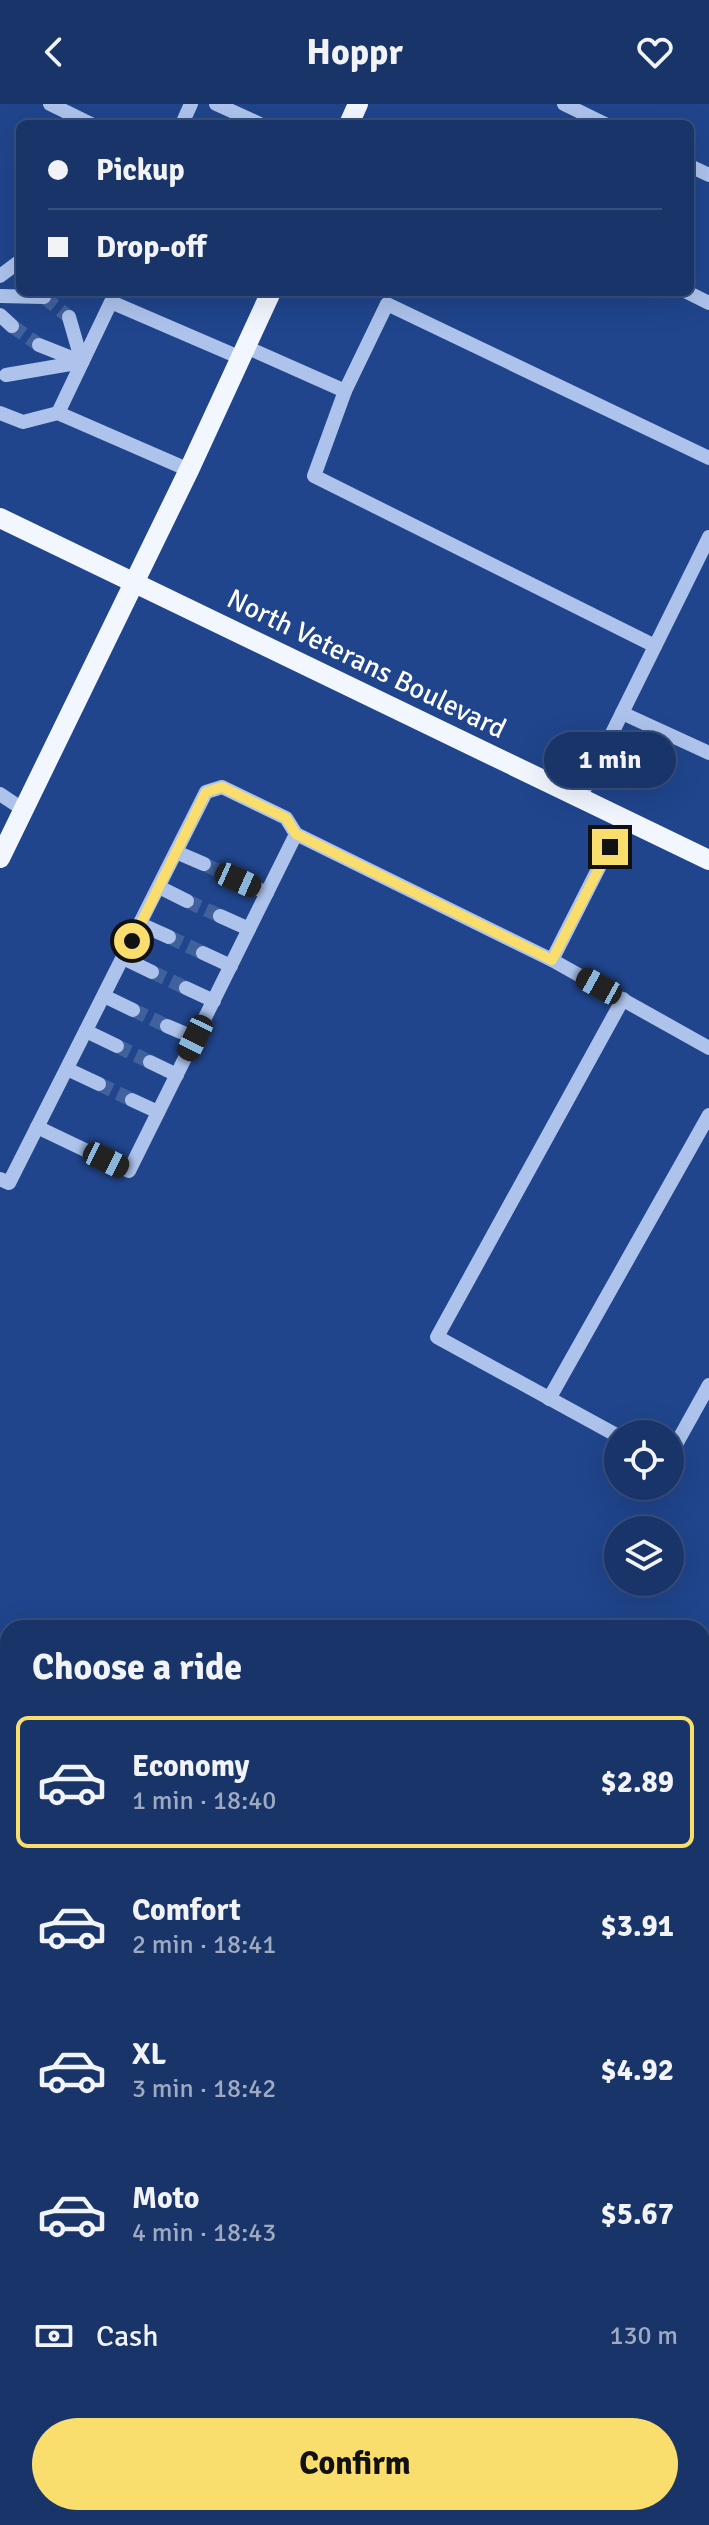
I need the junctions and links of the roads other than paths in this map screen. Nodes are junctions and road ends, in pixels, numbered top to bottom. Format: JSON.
{"nodes":[{"id":1,"x":50,"y":104,"type":"edge"},
{"id":2,"x":216,"y":104,"type":"edge"},
{"id":3,"x":564,"y":104,"type":"edge"},
{"id":4,"x":83,"y":120,"type":"edge"},
{"id":5,"x":251,"y":120,"type":"edge"},
{"id":6,"x":597,"y":120,"type":"edge"},
{"id":7,"x":0,"y":296,"type":"edge"},
{"id":8,"x":269,"y":296,"type":"edge"},
{"id":9,"x":44,"y":297,"type":"dead end"},
{"id":10,"x":108,"y":297,"type":"edge"},
{"id":11,"x":388,"y":298,"type":"edge"},
{"id":12,"x":0,"y":315,"type":"edge"},
{"id":13,"x":69,"y":317,"type":"tunnel mouth"},
{"id":14,"x":12,"y":326,"type":"tunnel mouth"},
{"id":15,"x":39,"y":345,"type":"tunnel mouth"},
{"id":16,"x":244,"y":352,"type":"junction"},
{"id":17,"x":82,"y":362,"type":"junction"},
{"id":18,"x":6,"y":375,"type":"dead end"},
{"id":19,"x":345,"y":391,"type":"junction"},
{"id":20,"x":0,"y":413,"type":"edge"},
{"id":21,"x":58,"y":413,"type":"junction"},
{"id":22,"x":709,"y":458,"type":"edge"},
{"id":23,"x":189,"y":470,"type":"junction"},
{"id":24,"x":0,"y":518,"type":"edge"},
{"id":25,"x":709,"y":537,"type":"edge"},
{"id":26,"x":134,"y":582,"type":"junction"},
{"id":27,"x":655,"y":646,"type":"junction"},
{"id":28,"x":622,"y":713,"type":"junction"},
{"id":29,"x":709,"y":753,"type":"edge"},
{"id":30,"x":0,"y":794,"type":"edge"},
{"id":31,"x":580,"y":798,"type":"junction"},
{"id":32,"x":24,"y":810,"type":"junction"},
{"id":33,"x":624,"y":818,"type":"junction"},
{"id":34,"x":296,"y":834,"type":"junction"},
{"id":35,"x":176,"y":852,"type":"junction"},
{"id":36,"x":0,"y":858,"type":"edge"},
{"id":37,"x":709,"y":860,"type":"edge"},
{"id":38,"x":204,"y":864,"type":"tunnel mouth"},
{"id":39,"x":238,"y":880,"type":"tunnel mouth"},
{"id":40,"x":159,"y":887,"type":"junction"},
{"id":41,"x":267,"y":893,"type":"junction"},
{"id":42,"x":187,"y":901,"type":"tunnel mouth"},
{"id":43,"x":220,"y":916,"type":"tunnel mouth"},
{"id":44,"x":140,"y":924,"type":"junction"},
{"id":45,"x":249,"y":929,"type":"junction"},
{"id":46,"x":169,"y":937,"type":"tunnel mouth"},
{"id":47,"x":203,"y":953,"type":"tunnel mouth"},
{"id":48,"x":123,"y":958,"type":"junction"},
{"id":49,"x":552,"y":960,"type":"junction"},
{"id":50,"x":231,"y":966,"type":"junction"},
{"id":51,"x":152,"y":972,"type":"tunnel mouth"},
{"id":52,"x":186,"y":988,"type":"tunnel mouth"},
{"id":53,"x":104,"y":996,"type":"junction"},
{"id":54,"x":623,"y":999,"type":"junction"},
{"id":55,"x":214,"y":1001,"type":"junction"},
{"id":56,"x":133,"y":1010,"type":"tunnel mouth"},
{"id":57,"x":167,"y":1026,"type":"tunnel mouth"},
{"id":58,"x":86,"y":1031,"type":"junction"},
{"id":59,"x":195,"y":1038,"type":"junction"},
{"id":60,"x":117,"y":1046,"type":"tunnel mouth"},
{"id":61,"x":709,"y":1048,"type":"edge"},
{"id":62,"x":150,"y":1062,"type":"tunnel mouth"},
{"id":63,"x":67,"y":1069,"type":"junction"},
{"id":64,"x":177,"y":1075,"type":"junction"},
{"id":65,"x":99,"y":1084,"type":"tunnel mouth"},
{"id":66,"x":132,"y":1100,"type":"tunnel mouth"},
{"id":67,"x":158,"y":1112,"type":"junction"},
{"id":68,"x":709,"y":1115,"type":"edge"},
{"id":69,"x":37,"y":1127,"type":"junction"},
{"id":70,"x":0,"y":1179,"type":"edge"},
{"id":71,"x":709,"y":1385,"type":"edge"},
{"id":72,"x":549,"y":1399,"type":"junction"},
{"id":73,"x":604,"y":1428,"type":"edge"},
{"id":74,"x":684,"y":1430,"type":"edge"}],
"edges":[{"from":1,"to":4,"type":"street"},
{"from":2,"to":5,"type":"street"},
{"from":3,"to":6,"type":"street"},
{"from":7,"to":9,"type":"street"},
{"from":8,"to":16,"type":"main road"},
{"from":10,"to":16,"type":"street"},
{"from":10,"to":17,"type":"street"},
{"from":11,"to":19,"type":"street"},
{"from":11,"to":22,"type":"street"},
{"from":12,"to":14,"type":"street"},
{"from":13,"to":17,"type":"street"},
{"from":15,"to":17,"type":"street"},
{"from":16,"to":19,"type":"street"},
{"from":16,"to":23,"type":"main road"},
{"from":17,"to":18,"type":"street"},
{"from":17,"to":21,"type":"street"},
{"from":19,"to":27,"type":"street"},
{"from":20,"to":21,"type":"street"},
{"from":21,"to":23,"type":"street"},
{"from":23,"to":26,"type":"main road"},
{"from":24,"to":26,"type":"main road","name":"North Veterans Boulevard"},
{"from":25,"to":27,"type":"street"},
{"from":26,"to":31,"type":"main road","name":"North Veterans Boulevard"},
{"from":26,"to":32,"type":"main road"},
{"from":27,"to":28,"type":"street"},
{"from":28,"to":29,"type":"street"},
{"from":28,"to":31,"type":"street"},
{"from":30,"to":32,"type":"street"},
{"from":31,"to":33,"type":"main road","name":"North Veterans Boulevard"},
{"from":32,"to":36,"type":"main road"},
{"from":33,"to":37,"type":"main road","name":"North Veterans Boulevard"},
{"from":33,"to":49,"type":"street"},
{"from":34,"to":35,"type":"street"},
{"from":34,"to":41,"type":"street"},
{"from":34,"to":49,"type":"street"},
{"from":35,"to":38,"type":"street"},
{"from":35,"to":40,"type":"street"},
{"from":39,"to":41,"type":"street"},
{"from":40,"to":42,"type":"street"},
{"from":40,"to":44,"type":"street"},
{"from":41,"to":45,"type":"street"},
{"from":43,"to":45,"type":"street"},
{"from":44,"to":46,"type":"street"},
{"from":44,"to":48,"type":"street"},
{"from":45,"to":50,"type":"street"},
{"from":47,"to":50,"type":"street"},
{"from":48,"to":51,"type":"street"},
{"from":48,"to":53,"type":"street"},
{"from":49,"to":54,"type":"street"},
{"from":50,"to":55,"type":"street"},
{"from":52,"to":55,"type":"street"},
{"from":53,"to":56,"type":"street"},
{"from":53,"to":58,"type":"street"},
{"from":54,"to":61,"type":"street"},
{"from":54,"to":72,"type":"street"},
{"from":55,"to":59,"type":"street"},
{"from":57,"to":59,"type":"street"},
{"from":58,"to":60,"type":"street"},
{"from":58,"to":63,"type":"street"},
{"from":59,"to":64,"type":"street"},
{"from":62,"to":64,"type":"street"},
{"from":63,"to":65,"type":"street"},
{"from":63,"to":69,"type":"street"},
{"from":64,"to":67,"type":"street"},
{"from":66,"to":67,"type":"street"},
{"from":67,"to":69,"type":"street"},
{"from":68,"to":72,"type":"street"},
{"from":69,"to":70,"type":"street"},
{"from":71,"to":74,"type":"street"},
{"from":72,"to":73,"type":"street"}]}
